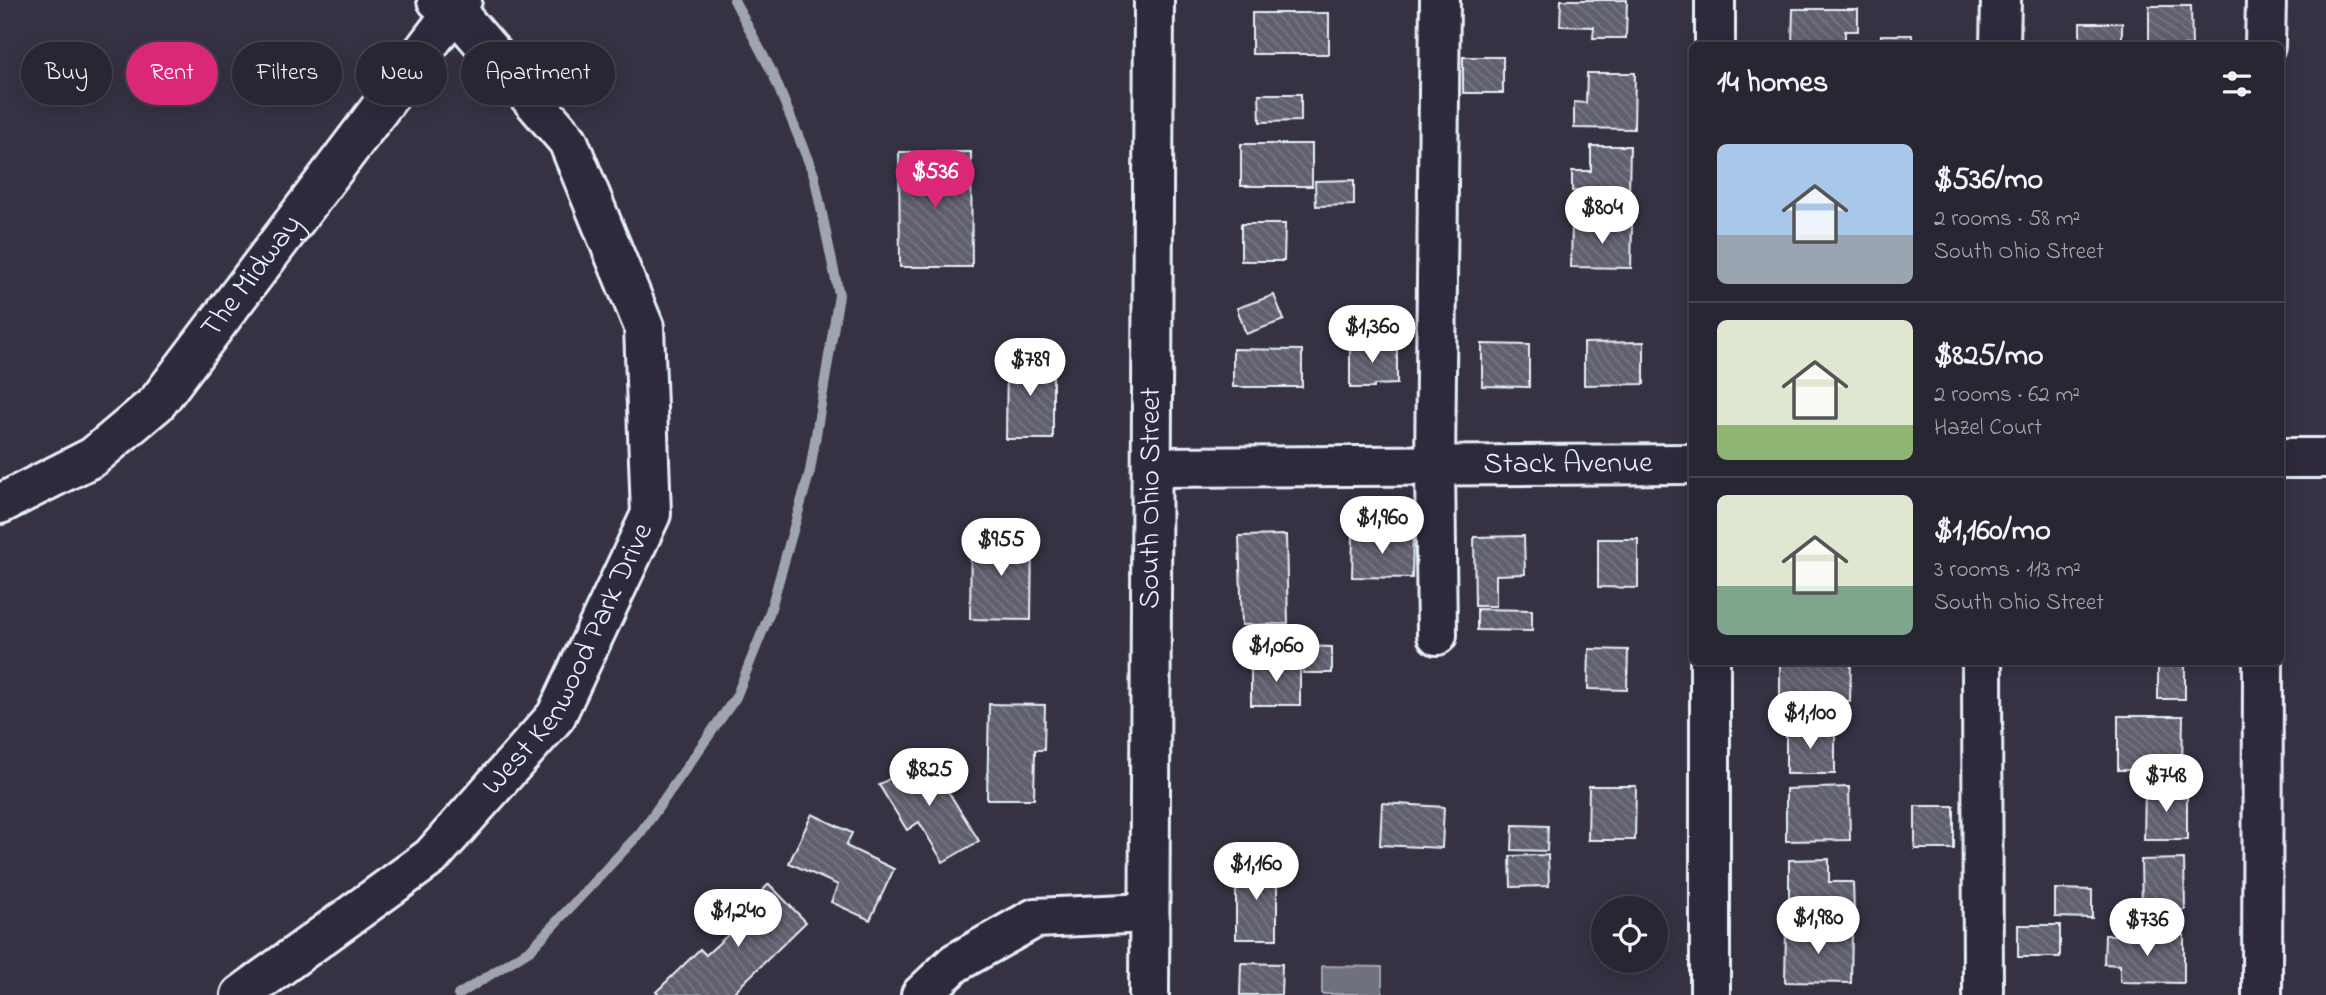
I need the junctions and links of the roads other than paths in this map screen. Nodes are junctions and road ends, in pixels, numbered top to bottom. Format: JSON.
{"nodes":[{"id":1,"x":1154,"y":0,"type":"edge"},
{"id":2,"x":1440,"y":0,"type":"edge"},
{"id":3,"x":1715,"y":0,"type":"edge"},
{"id":4,"x":2001,"y":0,"type":"edge"},
{"id":5,"x":2266,"y":0,"type":"edge"},
{"id":6,"x":451,"y":3,"type":"edge"},
{"id":7,"x":1715,"y":42,"type":"edge"},
{"id":8,"x":2000,"y":42,"type":"edge"},
{"id":9,"x":2265,"y":42,"type":"edge"},
{"id":10,"x":2284,"y":458,"type":"edge"},
{"id":11,"x":2326,"y":458,"type":"edge"},
{"id":12,"x":1689,"y":464,"type":"edge"},
{"id":13,"x":1435,"y":465,"type":"junction"},
{"id":14,"x":1152,"y":467,"type":"junction"},
{"id":15,"x":0,"y":504,"type":"edge"},
{"id":16,"x":1437,"y":635,"type":"dead end"},
{"id":17,"x":1710,"y":665,"type":"edge"},
{"id":18,"x":1982,"y":665,"type":"edge"},
{"id":19,"x":2263,"y":665,"type":"edge"},
{"id":20,"x":1149,"y":913,"type":"junction"},
{"id":21,"x":241,"y":995,"type":"edge"},
{"id":22,"x":921,"y":995,"type":"edge"},
{"id":23,"x":1149,"y":995,"type":"edge"},
{"id":24,"x":1710,"y":995,"type":"edge"},
{"id":25,"x":1983,"y":995,"type":"edge"},
{"id":26,"x":2262,"y":995,"type":"edge"}],
"edges":[{"from":1,"to":14,"type":"street","name":"South Ohio Street"},
{"from":2,"to":13,"type":"street"},
{"from":3,"to":7,"type":"street"},
{"from":4,"to":8,"type":"street"},
{"from":5,"to":9,"type":"street"},
{"from":6,"to":15,"type":"street","name":"The Midway"},
{"from":6,"to":21,"type":"street","name":"West Kenwood Park Drive"},
{"from":10,"to":11,"type":"street"},
{"from":12,"to":13,"type":"street","name":"Stack Avenue"},
{"from":13,"to":14,"type":"street","name":"Stack Avenue"},
{"from":13,"to":16,"type":"street"},
{"from":14,"to":20,"type":"street","name":"South Ohio Street"},
{"from":17,"to":24,"type":"street"},
{"from":18,"to":25,"type":"street"},
{"from":19,"to":26,"type":"street"},
{"from":20,"to":22,"type":"street"},
{"from":20,"to":23,"type":"street","name":"South Ohio Street"}]}
